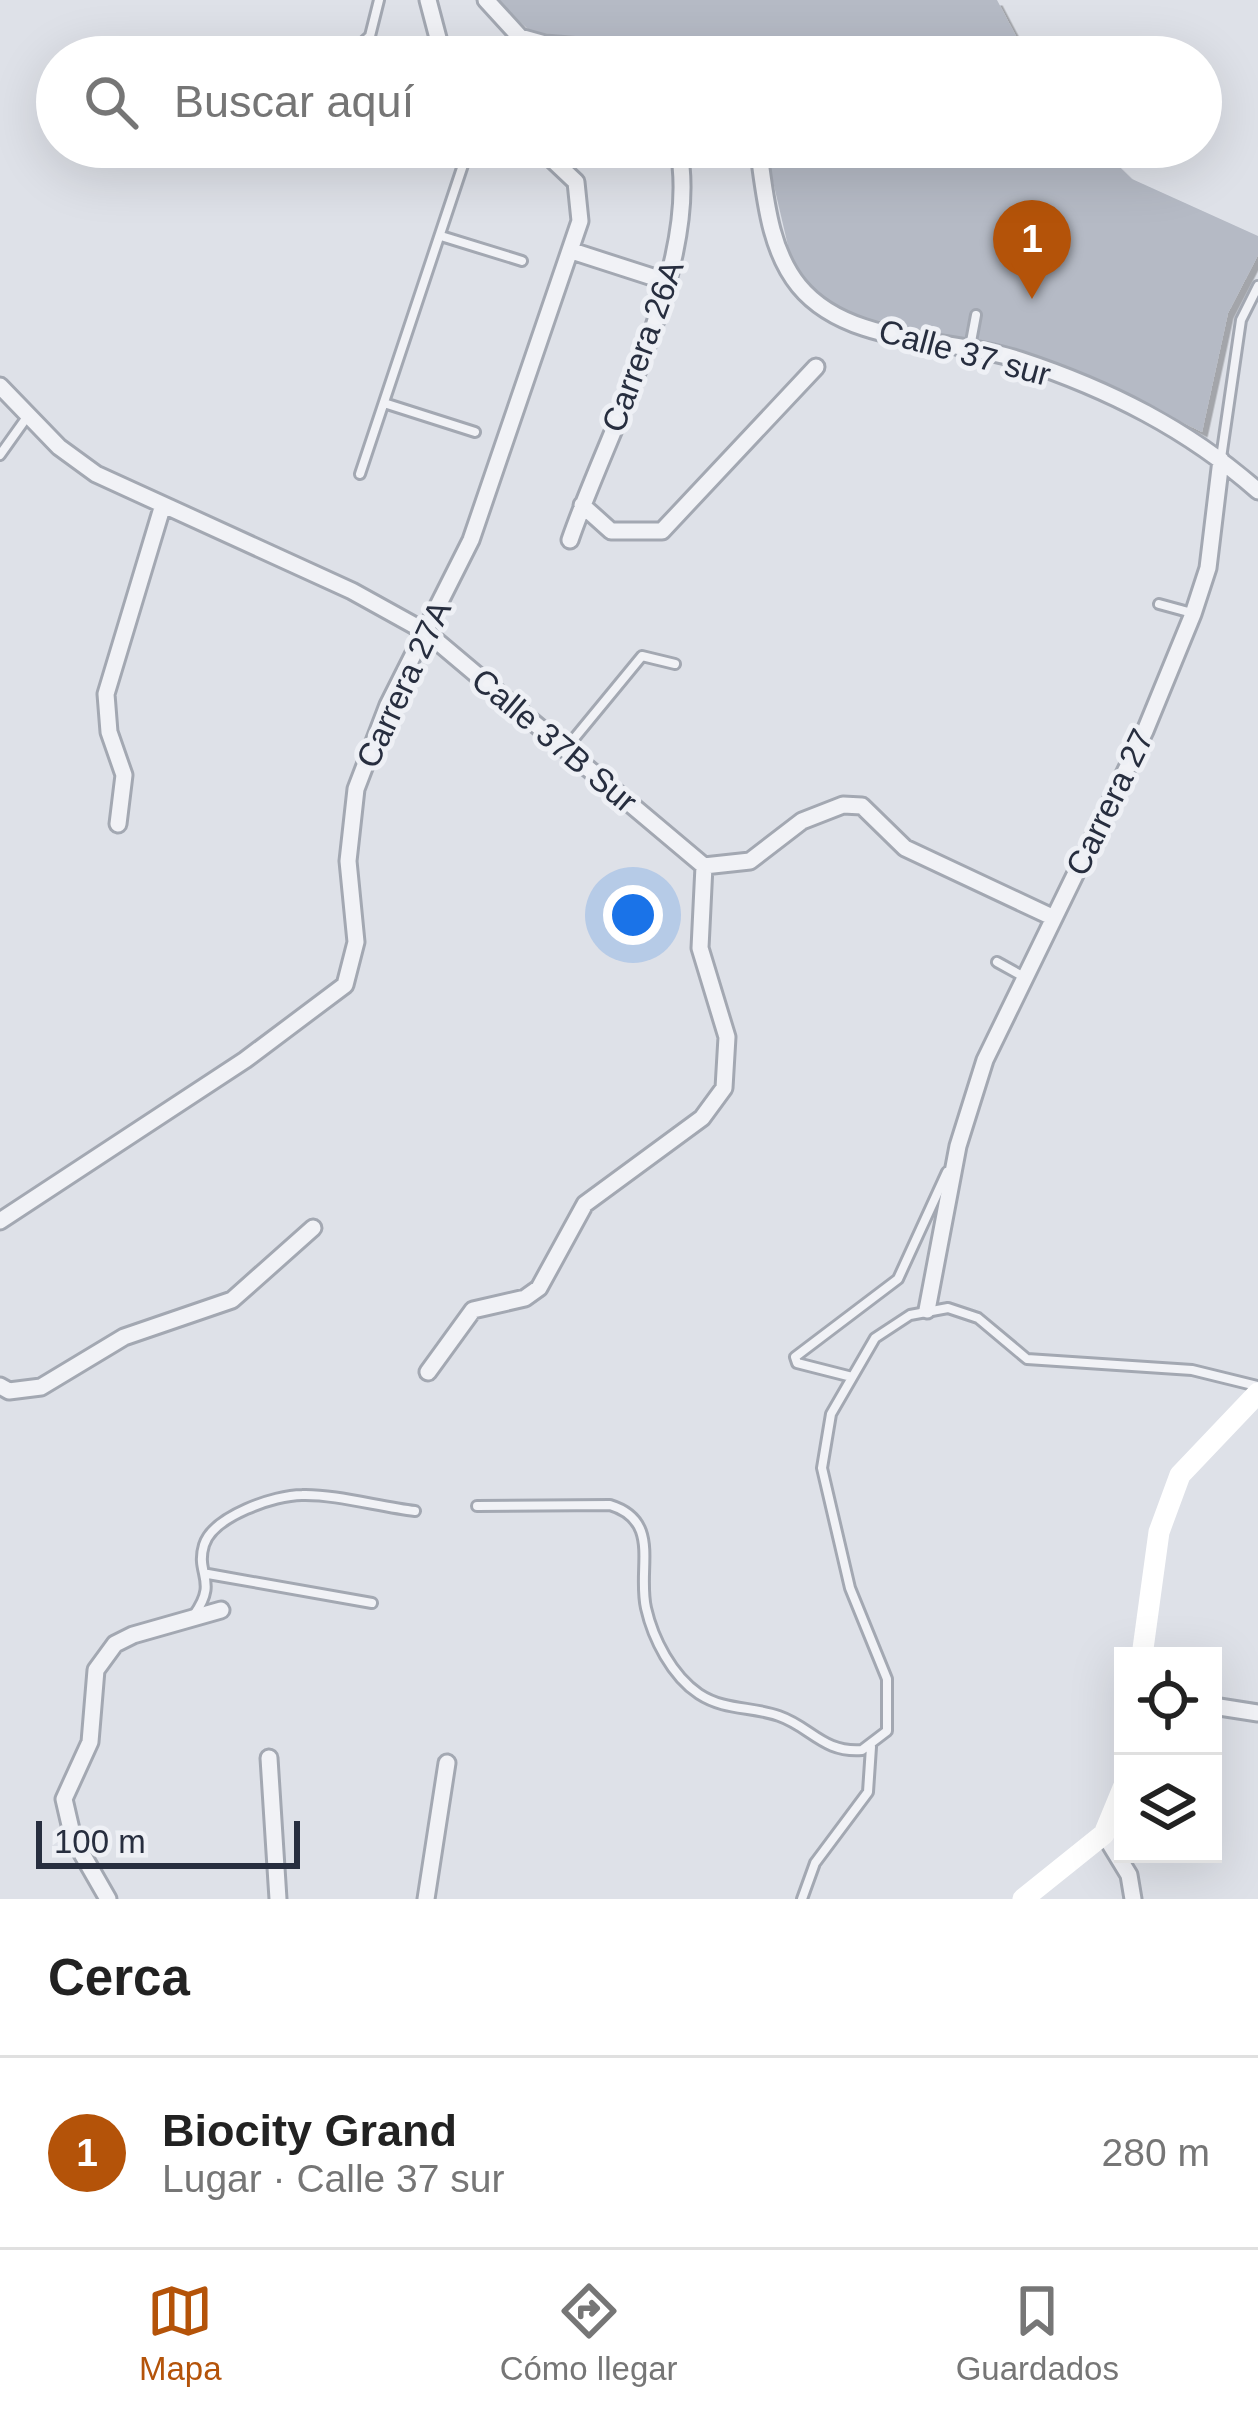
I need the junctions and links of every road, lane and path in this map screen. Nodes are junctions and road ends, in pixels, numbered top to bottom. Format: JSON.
{"nodes":[{"id":1,"x":378,"y":0,"type":"edge"},
{"id":2,"x":428,"y":0,"type":"edge"},
{"id":3,"x":486,"y":0,"type":"edge"},
{"id":4,"x":370,"y":36,"type":"edge"},
{"id":5,"x":437,"y":36,"type":"edge"},
{"id":6,"x":519,"y":36,"type":"edge"},
{"id":7,"x":462,"y":168,"type":"edge"},
{"id":8,"x":564,"y":168,"type":"edge"},
{"id":9,"x":680,"y":168,"type":"edge"},
{"id":10,"x":762,"y":168,"type":"edge"},
{"id":11,"x":441,"y":236,"type":"junction"},
{"id":12,"x":572,"y":251,"type":"junction"},
{"id":13,"x":522,"y":261,"type":"dead end"},
{"id":14,"x":668,"y":282,"type":"junction"},
{"id":15,"x":1258,"y":286,"type":"edge"},
{"id":16,"x":976,"y":315,"type":"dead end"},
{"id":17,"x":969,"y":348,"type":"junction"},
{"id":18,"x":816,"y":367,"type":"dead end"},
{"id":19,"x":0,"y":386,"type":"edge"},
{"id":20,"x":383,"y":403,"type":"junction"},
{"id":21,"x":27,"y":417,"type":"junction"},
{"id":22,"x":475,"y":432,"type":"dead end"},
{"id":23,"x":0,"y":455,"type":"edge"},
{"id":24,"x":1221,"y":460,"type":"junction"},
{"id":25,"x":360,"y":474,"type":"dead end"},
{"id":26,"x":1258,"y":491,"type":"edge"},
{"id":27,"x":582,"y":505,"type":"junction"},
{"id":28,"x":162,"y":508,"type":"junction"},
{"id":29,"x":570,"y":540,"type":"dead end"},
{"id":30,"x":1159,"y":604,"type":"dead end"},
{"id":31,"x":1193,"y":614,"type":"junction"},
{"id":32,"x":426,"y":632,"type":"junction"},
{"id":33,"x":676,"y":664,"type":"dead end"},
{"id":34,"x":568,"y":746,"type":"junction"},
{"id":35,"x":118,"y":824,"type":"dead end"},
{"id":36,"x":704,"y":866,"type":"junction"},
{"id":37,"x":1052,"y":916,"type":"junction"},
{"id":38,"x":998,"y":962,"type":"dead end"},
{"id":39,"x":1027,"y":979,"type":"junction"},
{"id":40,"x":958,"y":1146,"type":"junction"},
{"id":41,"x":0,"y":1221,"type":"edge"},
{"id":42,"x":313,"y":1228,"type":"dead end"},
{"id":43,"x":927,"y":1310,"type":"junction"},
{"id":44,"x":428,"y":1372,"type":"dead end"},
{"id":45,"x":852,"y":1377,"type":"junction"},
{"id":46,"x":0,"y":1386,"type":"edge"},
{"id":47,"x":1258,"y":1390,"type":"edge"},
{"id":48,"x":477,"y":1506,"type":"dead end"},
{"id":49,"x":415,"y":1511,"type":"dead end"},
{"id":50,"x":208,"y":1574,"type":"junction"},
{"id":51,"x":373,"y":1603,"type":"dead end"},
{"id":52,"x":221,"y":1610,"type":"dead end"},
{"id":53,"x":193,"y":1616,"type":"junction"},
{"id":54,"x":1143,"y":1647,"type":"edge"},
{"id":55,"x":1222,"y":1707,"type":"edge"},
{"id":56,"x":1258,"y":1713,"type":"edge"},
{"id":57,"x":871,"y":1747,"type":"junction"},
{"id":58,"x":269,"y":1758,"type":"dead end"},
{"id":59,"x":447,"y":1763,"type":"dead end"},
{"id":60,"x":1114,"y":1810,"type":"edge"},
{"id":61,"x":1104,"y":1834,"type":"junction"},
{"id":62,"x":108,"y":1899,"type":"edge"},
{"id":63,"x":278,"y":1899,"type":"edge"},
{"id":64,"x":426,"y":1899,"type":"edge"},
{"id":65,"x":802,"y":1899,"type":"edge"},
{"id":66,"x":1023,"y":1899,"type":"edge"},
{"id":67,"x":1133,"y":1899,"type":"edge"}],
"edges":[{"from":1,"to":4,"type":"lane"},
{"from":2,"to":5,"type":"street"},
{"from":3,"to":6,"type":"street"},
{"from":7,"to":11,"type":"lane"},
{"from":8,"to":12,"type":"street","name":"Carrera 27A"},
{"from":9,"to":14,"type":"street","name":"Carrera 26A"},
{"from":10,"to":17,"type":"street","name":"Calle 37 sur"},
{"from":11,"to":13,"type":"lane"},
{"from":11,"to":20,"type":"lane"},
{"from":12,"to":14,"type":"street"},
{"from":12,"to":32,"type":"street","name":"Carrera 27A"},
{"from":14,"to":27,"type":"street","name":"Carrera 26A"},
{"from":15,"to":24,"type":"lane","name":"Carrera 27"},
{"from":16,"to":17,"type":"lane"},
{"from":17,"to":24,"type":"street","name":"Calle 37 sur"},
{"from":18,"to":27,"type":"street"},
{"from":19,"to":21,"type":"street","name":"Calle 37B Sur"},
{"from":20,"to":22,"type":"lane"},
{"from":20,"to":25,"type":"lane"},
{"from":21,"to":23,"type":"lane"},
{"from":21,"to":28,"type":"street","name":"Calle 37B Sur"},
{"from":24,"to":26,"type":"street","name":"Calle 37 sur"},
{"from":24,"to":31,"type":"street","name":"Carrera 27"},
{"from":27,"to":29,"type":"street","name":"Carrera 26A"},
{"from":28,"to":32,"type":"street","name":"Calle 37B Sur"},
{"from":28,"to":35,"type":"street"},
{"from":30,"to":31,"type":"lane"},
{"from":31,"to":37,"type":"street","name":"Carrera 27"},
{"from":32,"to":34,"type":"street","name":"Calle 37B Sur"},
{"from":32,"to":41,"type":"street","name":"Carrera 27A"},
{"from":33,"to":34,"type":"lane"},
{"from":34,"to":36,"type":"street","name":"Calle 37B Sur"},
{"from":36,"to":37,"type":"street"},
{"from":36,"to":44,"type":"street"},
{"from":37,"to":39,"type":"street","name":"Carrera 27"},
{"from":38,"to":39,"type":"lane"},
{"from":39,"to":40,"type":"street","name":"Carrera 27"},
{"from":40,"to":43,"type":"street","name":"Carrera 27"},
{"from":40,"to":45,"type":"lane"},
{"from":42,"to":46,"type":"street"},
{"from":43,"to":45,"type":"lane"},
{"from":43,"to":47,"type":"lane"},
{"from":45,"to":57,"type":"lane"},
{"from":47,"to":54,"type":"street"},
{"from":48,"to":57,"type":"lane"},
{"from":49,"to":50,"type":"lane"},
{"from":50,"to":51,"type":"lane"},
{"from":50,"to":53,"type":"lane"},
{"from":52,"to":53,"type":"street"},
{"from":53,"to":62,"type":"street"},
{"from":55,"to":56,"type":"street"},
{"from":57,"to":65,"type":"lane"},
{"from":58,"to":63,"type":"street"},
{"from":59,"to":64,"type":"street"},
{"from":60,"to":61,"type":"street"},
{"from":61,"to":66,"type":"street"},
{"from":61,"to":67,"type":"street"}]}
